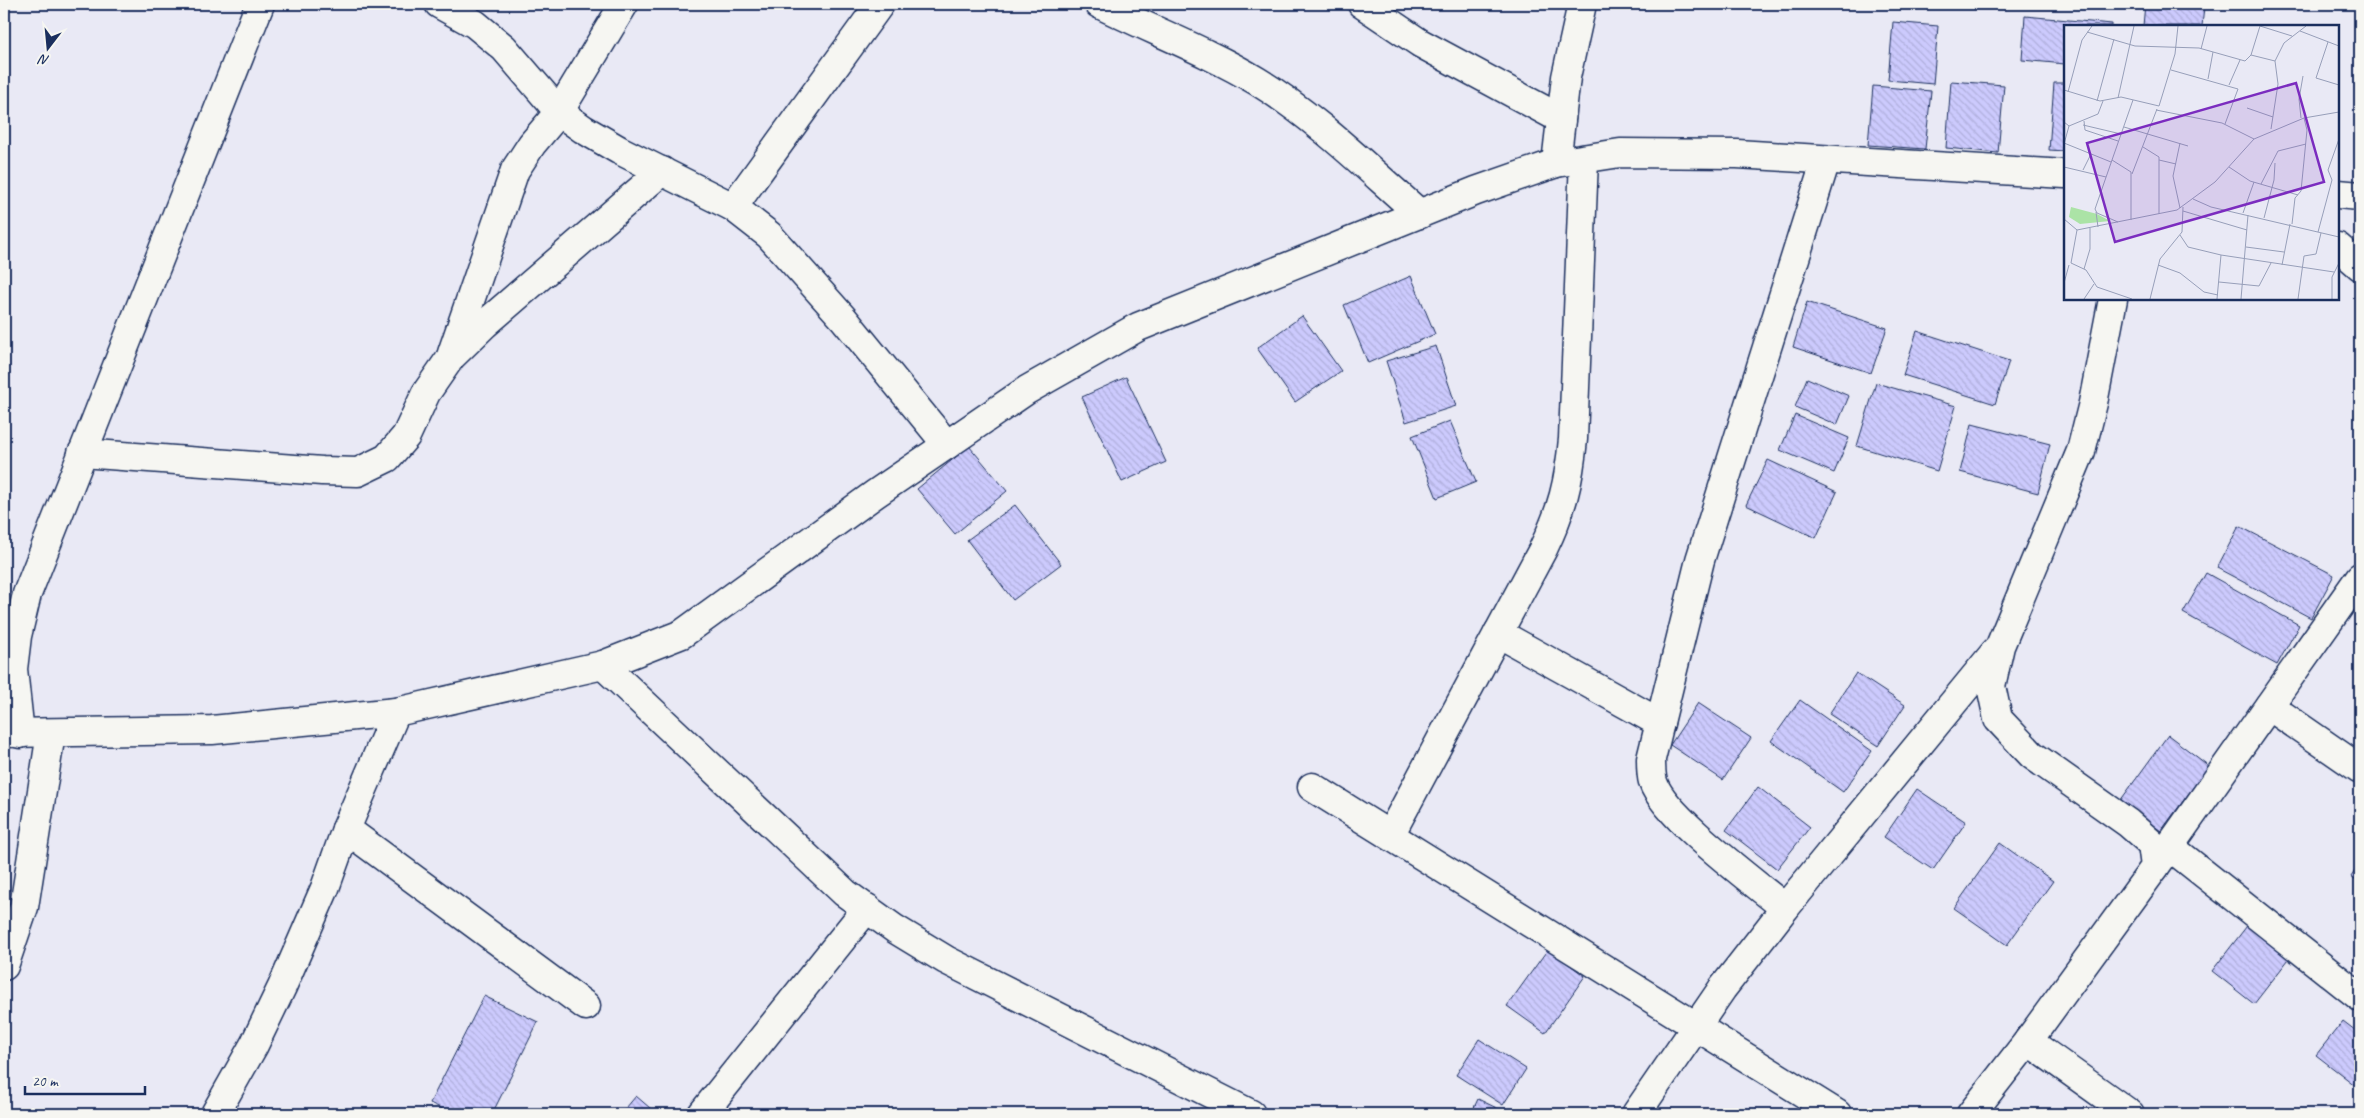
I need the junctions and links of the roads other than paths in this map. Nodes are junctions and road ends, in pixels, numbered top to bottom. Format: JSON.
{"nodes":[{"id":1,"x":260,"y":4,"type":"edge"},
{"id":2,"x":438,"y":4,"type":"edge"},
{"id":3,"x":624,"y":4,"type":"edge"},
{"id":4,"x":880,"y":4,"type":"edge"},
{"id":5,"x":1099,"y":4,"type":"edge"},
{"id":6,"x":1362,"y":4,"type":"edge"},
{"id":7,"x":1582,"y":4,"type":"edge"},
{"id":8,"x":560,"y":112,"type":"junction"},
{"id":9,"x":1561,"y":119,"type":"junction"},
{"id":10,"x":1584,"y":159,"type":"junction"},
{"id":11,"x":1826,"y":160,"type":"junction"},
{"id":12,"x":1556,"y":163,"type":"junction"},
{"id":13,"x":662,"y":171,"type":"junction"},
{"id":14,"x":2064,"y":174,"type":"edge"},
{"id":15,"x":2339,"y":194,"type":"edge"},
{"id":16,"x":2360,"y":196,"type":"edge"},
{"id":17,"x":733,"y":207,"type":"junction"},
{"id":18,"x":1420,"y":214,"type":"junction"},
{"id":19,"x":2339,"y":248,"type":"edge"},
{"id":20,"x":2360,"y":266,"type":"edge"},
{"id":21,"x":2113,"y":300,"type":"edge"},
{"id":22,"x":451,"y":357,"type":"junction"},
{"id":23,"x":947,"y":445,"type":"junction"},
{"id":24,"x":82,"y":453,"type":"junction"},
{"id":25,"x":2360,"y":576,"type":"edge"},
{"id":26,"x":1498,"y":633,"type":"junction"},
{"id":27,"x":2000,"y":646,"type":"junction"},
{"id":28,"x":603,"y":664,"type":"junction"},
{"id":29,"x":2269,"y":706,"type":"junction"},
{"id":30,"x":396,"y":712,"type":"junction"},
{"id":31,"x":1660,"y":723,"type":"junction"},
{"id":32,"x":51,"y":733,"type":"junction"},
{"id":33,"x":12,"y":734,"type":"edge"},
{"id":34,"x":2360,"y":769,"type":"edge"},
{"id":35,"x":1312,"y":787,"type":"dead end"},
{"id":36,"x":346,"y":829,"type":"junction"},
{"id":37,"x":1390,"y":835,"type":"junction"},
{"id":38,"x":2162,"y":856,"type":"junction"},
{"id":39,"x":867,"y":908,"type":"junction"},
{"id":40,"x":1785,"y":908,"type":"junction"},
{"id":41,"x":4,"y":966,"type":"edge"},
{"id":42,"x":2359,"y":993,"type":"edge"},
{"id":43,"x":586,"y":1006,"type":"dead end"},
{"id":44,"x":1696,"y":1027,"type":"junction"},
{"id":45,"x":2028,"y":1041,"type":"junction"},
{"id":46,"x":1977,"y":1113,"type":"edge"},
{"id":47,"x":215,"y":1114,"type":"edge"},
{"id":48,"x":702,"y":1114,"type":"edge"},
{"id":49,"x":1251,"y":1114,"type":"edge"},
{"id":50,"x":1636,"y":1114,"type":"edge"},
{"id":51,"x":1837,"y":1114,"type":"edge"},
{"id":52,"x":2130,"y":1114,"type":"edge"}],
"edges":[{"from":1,"to":24,"type":"street"},
{"from":2,"to":8,"type":"street"},
{"from":3,"to":8,"type":"street"},
{"from":4,"to":17,"type":"street"},
{"from":5,"to":18,"type":"street"},
{"from":6,"to":9,"type":"street"},
{"from":7,"to":9,"type":"street"},
{"from":8,"to":13,"type":"street"},
{"from":8,"to":22,"type":"street"},
{"from":9,"to":12,"type":"street"},
{"from":10,"to":11,"type":"street"},
{"from":10,"to":12,"type":"street"},
{"from":10,"to":26,"type":"street"},
{"from":11,"to":14,"type":"street"},
{"from":11,"to":31,"type":"street"},
{"from":12,"to":18,"type":"street"},
{"from":13,"to":17,"type":"street"},
{"from":13,"to":22,"type":"street"},
{"from":15,"to":16,"type":"street"},
{"from":17,"to":23,"type":"street"},
{"from":18,"to":23,"type":"street"},
{"from":19,"to":20,"type":"street"},
{"from":21,"to":27,"type":"street"},
{"from":22,"to":24,"type":"street"},
{"from":23,"to":28,"type":"street"},
{"from":24,"to":33,"type":"street"},
{"from":25,"to":29,"type":"street"},
{"from":26,"to":31,"type":"street"},
{"from":26,"to":37,"type":"street"},
{"from":27,"to":38,"type":"street"},
{"from":27,"to":40,"type":"street"},
{"from":28,"to":30,"type":"street"},
{"from":28,"to":39,"type":"street"},
{"from":29,"to":34,"type":"street"},
{"from":29,"to":38,"type":"street"},
{"from":30,"to":32,"type":"street"},
{"from":30,"to":36,"type":"street"},
{"from":31,"to":40,"type":"street"},
{"from":32,"to":33,"type":"street"},
{"from":32,"to":41,"type":"street"},
{"from":35,"to":37,"type":"street"},
{"from":36,"to":43,"type":"street"},
{"from":36,"to":47,"type":"street"},
{"from":37,"to":44,"type":"street"},
{"from":38,"to":42,"type":"street"},
{"from":38,"to":45,"type":"street"},
{"from":39,"to":48,"type":"street"},
{"from":39,"to":49,"type":"street"},
{"from":40,"to":44,"type":"street"},
{"from":44,"to":50,"type":"street"},
{"from":44,"to":51,"type":"street"},
{"from":45,"to":46,"type":"street"},
{"from":45,"to":52,"type":"street"}]}
